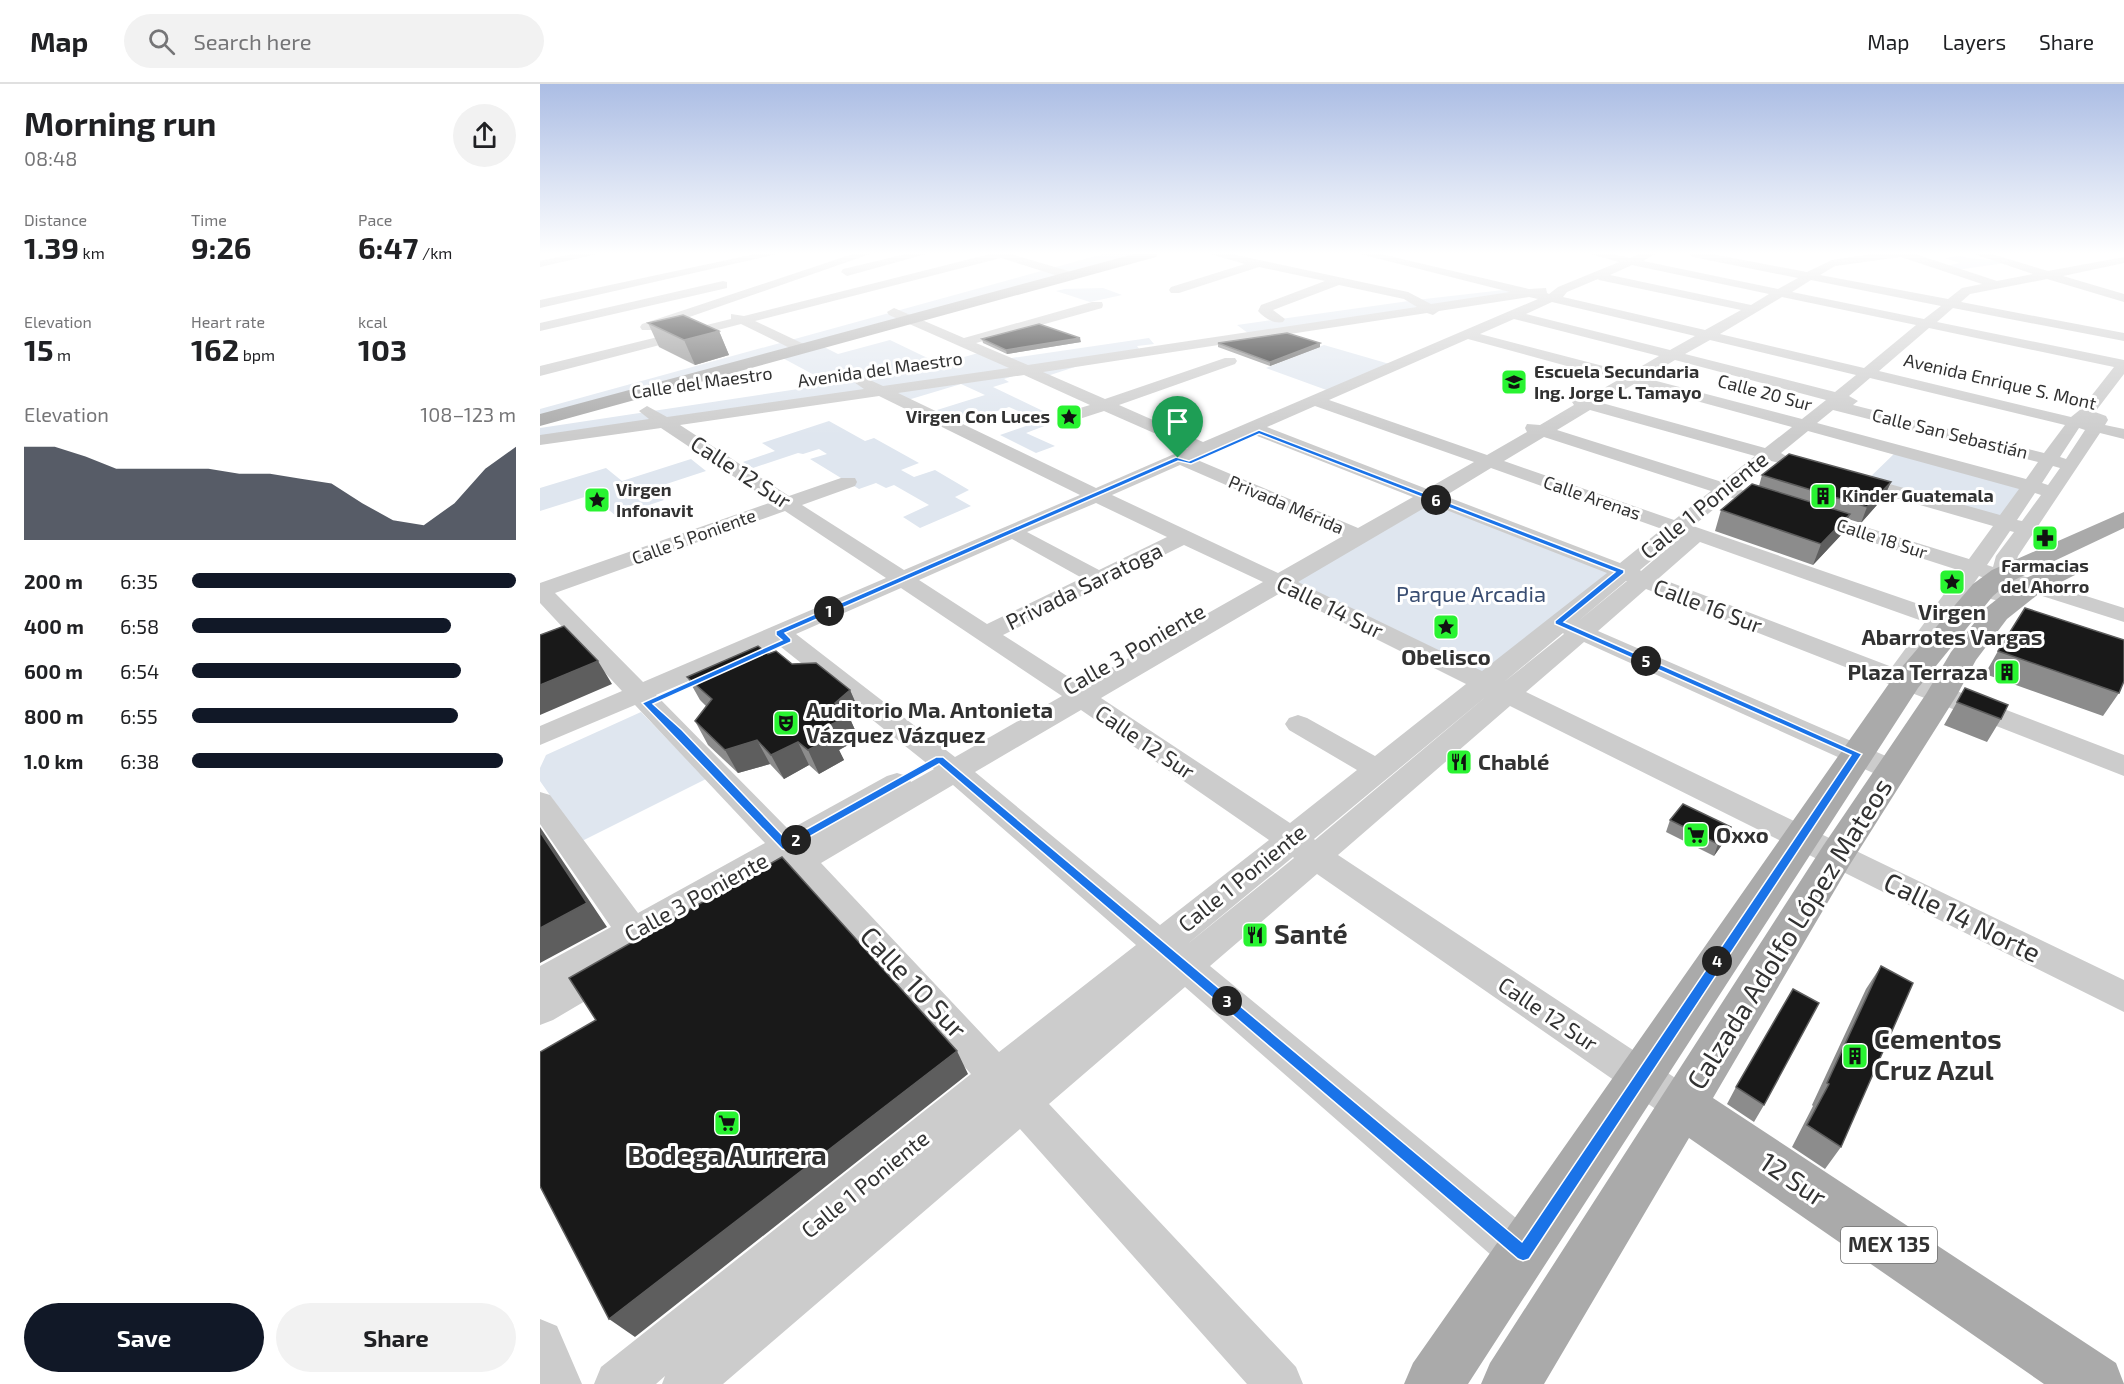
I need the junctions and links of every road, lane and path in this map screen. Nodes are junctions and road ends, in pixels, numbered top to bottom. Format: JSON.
{"nodes":[{"id":1,"x":592,"y":315,"type":"edge"},
{"id":2,"x":596,"y":315,"type":"edge"},
{"id":3,"x":683,"y":315,"type":"edge"},
{"id":4,"x":731,"y":315,"type":"edge"},
{"id":5,"x":762,"y":315,"type":"edge"},
{"id":6,"x":884,"y":315,"type":"edge"},
{"id":7,"x":900,"y":315,"type":"edge"},
{"id":8,"x":927,"y":315,"type":"edge"},
{"id":9,"x":1062,"y":315,"type":"edge"},
{"id":10,"x":1270,"y":315,"type":"edge"},
{"id":11,"x":1309,"y":315,"type":"edge"},
{"id":12,"x":1393,"y":315,"type":"edge"},
{"id":13,"x":1444,"y":315,"type":"edge"},
{"id":14,"x":1516,"y":315,"type":"joint"},
{"id":15,"x":1642,"y":315,"type":"edge"},
{"id":16,"x":1735,"y":315,"type":"edge"},
{"id":17,"x":1881,"y":315,"type":"edge"},
{"id":18,"x":1938,"y":315,"type":"edge"},
{"id":19,"x":1957,"y":315,"type":"edge"},
{"id":20,"x":2009,"y":315,"type":"edge"},
{"id":21,"x":911,"y":319,"type":"junction"},
{"id":22,"x":1278,"y":319,"type":"junction"},
{"id":23,"x":741,"y":320,"type":"junction"},
{"id":24,"x":614,"y":323,"type":"dead end"},
{"id":25,"x":1927,"y":324,"type":"junction"},
{"id":26,"x":540,"y":327,"type":"edge"},
{"id":27,"x":1227,"y":327,"type":"junction"},
{"id":28,"x":1473,"y":327,"type":"junction"},
{"id":29,"x":1943,"y":327,"type":"junction"},
{"id":30,"x":1710,"y":330,"type":"junction"},
{"id":31,"x":633,"y":331,"type":"dead end"},
{"id":32,"x":1188,"y":332,"type":"junction"},
{"id":33,"x":1240,"y":338,"type":"junction"},
{"id":34,"x":1999,"y":338,"type":"junction"},
{"id":35,"x":2124,"y":338,"type":"edge"},
{"id":36,"x":602,"y":341,"type":"dead end"},
{"id":37,"x":787,"y":341,"type":"junction"},
{"id":38,"x":964,"y":342,"type":"junction"},
{"id":39,"x":1201,"y":344,"type":"junction"},
{"id":40,"x":803,"y":349,"type":"junction"},
{"id":41,"x":1986,"y":352,"type":"dead end"},
{"id":42,"x":1668,"y":355,"type":"junction"},
{"id":43,"x":1005,"y":359,"type":"junction"},
{"id":44,"x":540,"y":361,"type":"edge"},
{"id":45,"x":1230,"y":361,"type":"dead end"},
{"id":46,"x":2124,"y":365,"type":"edge"},
{"id":47,"x":540,"y":370,"type":"edge"},
{"id":48,"x":1881,"y":370,"type":"junction"},
{"id":49,"x":1032,"y":372,"type":"junction"},
{"id":50,"x":1628,"y":376,"type":"junction"},
{"id":51,"x":860,"y":380,"type":"junction"},
{"id":52,"x":877,"y":390,"type":"junction"},
{"id":53,"x":1318,"y":402,"type":"junction"},
{"id":54,"x":1583,"y":402,"type":"junction"},
{"id":55,"x":1106,"y":405,"type":"junction"},
{"id":56,"x":540,"y":409,"type":"edge"},
{"id":57,"x":647,"y":411,"type":"junction"},
{"id":58,"x":1833,"y":411,"type":"junction"},
{"id":59,"x":540,"y":420,"type":"edge"},
{"id":60,"x":2088,"y":420,"type":"junction"},
{"id":61,"x":2124,"y":421,"type":"edge"},
{"id":62,"x":663,"y":422,"type":"junction"},
{"id":63,"x":540,"y":426,"type":"edge"},
{"id":64,"x":1099,"y":428,"type":"dead end"},
{"id":65,"x":1536,"y":429,"type":"junction"},
{"id":66,"x":1255,"y":430,"type":"junction"},
{"id":67,"x":2124,"y":430,"type":"edge"},
{"id":68,"x":540,"y":440,"type":"edge"},
{"id":69,"x":1190,"y":456,"type":"junction"},
{"id":70,"x":1783,"y":459,"type":"junction"},
{"id":71,"x":1483,"y":460,"type":"junction"},
{"id":72,"x":2060,"y":463,"type":"junction"},
{"id":73,"x":1840,"y":476,"type":"edge"},
{"id":74,"x":848,"y":482,"type":"dead end"},
{"id":75,"x":2031,"y":486,"type":"junction"},
{"id":76,"x":2053,"y":492,"type":"junction"},
{"id":77,"x":1740,"y":494,"type":"junction"},
{"id":78,"x":1421,"y":495,"type":"junction"},
{"id":79,"x":1101,"y":497,"type":"junction"},
{"id":80,"x":788,"y":504,"type":"junction"},
{"id":81,"x":1795,"y":511,"type":"edge"},
{"id":82,"x":2124,"y":519,"type":"edge"},
{"id":83,"x":2016,"y":526,"type":"junction"},
{"id":84,"x":1686,"y":531,"type":"junction"},
{"id":85,"x":1353,"y":533,"type":"junction"},
{"id":86,"x":1022,"y":537,"type":"junction"},
{"id":87,"x":1185,"y":537,"type":"junction"},
{"id":88,"x":2124,"y":540,"type":"edge"},
{"id":89,"x":1631,"y":576,"type":"junction"},
{"id":90,"x":1099,"y":579,"type":"junction"},
{"id":91,"x":1274,"y":579,"type":"junction"},
{"id":92,"x":906,"y":582,"type":"junction"},
{"id":93,"x":2001,"y":586,"type":"junction"},
{"id":94,"x":540,"y":591,"type":"edge"},
{"id":95,"x":2124,"y":615,"type":"edge"},
{"id":96,"x":1939,"y":619,"type":"junction"},
{"id":97,"x":1569,"y":627,"type":"junction"},
{"id":98,"x":984,"y":635,"type":"junction"},
{"id":99,"x":783,"y":637,"type":"junction"},
{"id":100,"x":1915,"y":685,"type":"junction"},
{"id":101,"x":1495,"y":689,"type":"junction"},
{"id":102,"x":1074,"y":693,"type":"junction"},
{"id":103,"x":642,"y":698,"type":"junction"},
{"id":104,"x":1298,"y":724,"type":"dead end"},
{"id":105,"x":540,"y":736,"type":"edge"},
{"id":106,"x":540,"y":750,"type":"edge"},
{"id":107,"x":1874,"y":762,"type":"junction"},
{"id":108,"x":947,"y":765,"type":"junction"},
{"id":109,"x":2124,"y":766,"type":"edge"},
{"id":110,"x":1377,"y":769,"type":"junction"},
{"id":111,"x":540,"y":802,"type":"edge"},
{"id":112,"x":1799,"y":838,"type":"junction"},
{"id":113,"x":1303,"y":848,"type":"junction"},
{"id":114,"x":793,"y":853,"type":"junction"},
{"id":115,"x":1836,"y":856,"type":"junction"},
{"id":116,"x":639,"y":941,"type":"junction"},
{"id":117,"x":1173,"y":955,"type":"junction"},
{"id":118,"x":540,"y":984,"type":"edge"},
{"id":119,"x":2124,"y":997,"type":"edge"},
{"id":120,"x":540,"y":1009,"type":"edge"},
{"id":121,"x":998,"y":1076,"type":"junction"},
{"id":122,"x":1640,"y":1077,"type":"junction"},
{"id":123,"x":1022,"y":1102,"type":"junction"},
{"id":124,"x":1684,"y":1106,"type":"junction"},
{"id":125,"x":1523,"y":1253,"type":"junction"},
{"id":126,"x":540,"y":1343,"type":"edge"},
{"id":127,"x":558,"y":1384,"type":"edge"},
{"id":128,"x":618,"y":1384,"type":"edge"},
{"id":129,"x":686,"y":1384,"type":"edge"},
{"id":130,"x":1279,"y":1384,"type":"edge"},
{"id":131,"x":1434,"y":1384,"type":"edge"},
{"id":132,"x":1511,"y":1384,"type":"edge"},
{"id":133,"x":2094,"y":1384,"type":"edge"}],
"edges":[{"from":1,"to":26,"type":"street"},
{"from":2,"to":24,"type":"street"},
{"from":3,"to":31,"type":"street"},
{"from":4,"to":23,"type":"street"},
{"from":5,"to":23,"type":"street"},
{"from":6,"to":37,"type":"main road"},
{"from":7,"to":21,"type":"street","name":"Privada Mérida"},
{"from":8,"to":21,"type":"main road"},
{"from":9,"to":38,"type":"street"},
{"from":10,"to":22,"type":"street"},
{"from":11,"to":22,"type":"street","name":"Calle del Maestro"},
{"from":12,"to":33,"type":"street"},
{"from":13,"to":28,"type":"street","name":"Calle 20 Sur"},
{"from":14,"to":28,"type":"street"},
{"from":14,"to":42,"type":"street","name":"Calle San Sebastián"},
{"from":15,"to":30,"type":"street"},
{"from":16,"to":30,"type":"street"},
{"from":17,"to":25,"type":"street"},
{"from":18,"to":25,"type":"street"},
{"from":19,"to":29,"type":"street"},
{"from":20,"to":35,"type":"street"},
{"from":21,"to":38,"type":"street","name":"Privada Mérida"},
{"from":21,"to":40,"type":"main road"},
{"from":22,"to":27,"type":"street","name":"Calle del Maestro"},
{"from":23,"to":37,"type":"street"},
{"from":23,"to":47,"type":"street"},
{"from":25,"to":29,"type":"street"},
{"from":25,"to":48,"type":"street"},
{"from":27,"to":32,"type":"street","name":"Calle del Maestro"},
{"from":27,"to":33,"type":"street"},
{"from":28,"to":50,"type":"street","name":"Calle 20 Sur"},
{"from":28,"to":53,"type":"street"},
{"from":29,"to":34,"type":"street"},
{"from":29,"to":48,"type":"street"},
{"from":30,"to":42,"type":"street"},
{"from":30,"to":48,"type":"street"},
{"from":32,"to":39,"type":"street"},
{"from":32,"to":43,"type":"street","name":"Calle del Maestro"},
{"from":33,"to":39,"type":"street"},
{"from":34,"to":41,"type":"street"},
{"from":34,"to":46,"type":"street"},
{"from":36,"to":44,"type":"street"},
{"from":37,"to":40,"type":"street"},
{"from":37,"to":56,"type":"main road"},
{"from":38,"to":43,"type":"street","name":"Privada Mérida"},
{"from":39,"to":49,"type":"street","name":"Avenida del Maestro"},
{"from":40,"to":59,"type":"main road"},
{"from":42,"to":50,"type":"street"},
{"from":42,"to":58,"type":"street","name":"Calle San Sebastián"},
{"from":43,"to":49,"type":"street","name":"Privada Mérida"},
{"from":43,"to":51,"type":"street","name":"Calle del Maestro"},
{"from":45,"to":55,"type":"street"},
{"from":46,"to":60,"type":"street"},
{"from":48,"to":58,"type":"street","name":"Calle 1 Poniente"},
{"from":48,"to":60,"type":"street"},
{"from":49,"to":52,"type":"street","name":"Avenida del Maestro"},
{"from":49,"to":55,"type":"street","name":"Privada Mérida"},
{"from":50,"to":54,"type":"street"},
{"from":50,"to":58,"type":"street","name":"Calle 20 Sur"},
{"from":51,"to":52,"type":"street","name":"Calle 14 Sur"},
{"from":51,"to":57,"type":"street","name":"Calle del Maestro"},
{"from":52,"to":62,"type":"street","name":"Avenida del Maestro"},
{"from":52,"to":79,"type":"street","name":"Calle 14 Sur"},
{"from":53,"to":66,"type":"street"},
{"from":53,"to":71,"type":"street","name":"Calle Arenas"},
{"from":54,"to":65,"type":"street"},
{"from":54,"to":70,"type":"street"},
{"from":55,"to":64,"type":"street"},
{"from":55,"to":69,"type":"street","name":"Privada Mérida"},
{"from":57,"to":62,"type":"street","name":"Calle 12 Sur"},
{"from":57,"to":63,"type":"street","name":"Calle del Maestro"},
{"from":58,"to":70,"type":"street","name":"Calle 1 Poniente"},
{"from":58,"to":72,"type":"street","name":"Calle San Sebastián"},
{"from":58,"to":75,"type":"street","name":"Calle 20 Sur"},
{"from":60,"to":61,"type":"street"},
{"from":60,"to":67,"type":"street"},
{"from":60,"to":72,"type":"street"},
{"from":62,"to":68,"type":"street","name":"Avenida del Maestro"},
{"from":62,"to":80,"type":"street","name":"Calle 12 Sur"},
{"from":65,"to":71,"type":"street"},
{"from":65,"to":77,"type":"street"},
{"from":66,"to":69,"type":"street"},
{"from":66,"to":78,"type":"street","name":"Calle 16 Sur"},
{"from":69,"to":79,"type":"street"},
{"from":69,"to":85,"type":"street","name":"Privada Mérida"},
{"from":70,"to":77,"type":"street","name":"Calle 1 Poniente"},
{"from":71,"to":78,"type":"street"},
{"from":71,"to":84,"type":"street","name":"Calle Arenas"},
{"from":72,"to":75,"type":"street"},
{"from":72,"to":76,"type":"street"},
{"from":73,"to":83,"type":"street"},
{"from":74,"to":80,"type":"street","name":"Calle 5 Poniente"},
{"from":75,"to":76,"type":"street","name":"Calle 20 Sur"},
{"from":75,"to":83,"type":"street"},
{"from":76,"to":83,"type":"street"},
{"from":77,"to":84,"type":"street","name":"Calle 1 Poniente"},
{"from":78,"to":85,"type":"street"},
{"from":78,"to":89,"type":"street","name":"Calle 16 Sur"},
{"from":79,"to":86,"type":"street"},
{"from":79,"to":87,"type":"street","name":"Calle 14 Sur"},
{"from":79,"to":92,"type":"street"},
{"from":80,"to":92,"type":"street","name":"Calle 12 Sur"},
{"from":80,"to":94,"type":"street","name":"Calle 5 Poniente"},
{"from":81,"to":93,"type":"street","name":"Calle 18 Sur"},
{"from":82,"to":93,"type":"main road","name":"Calzada Adolfo López Mateos"},
{"from":83,"to":93,"type":"street"},
{"from":84,"to":89,"type":"street","name":"Calle 1 Poniente"},
{"from":84,"to":96,"type":"street","name":"Calle Arenas"},
{"from":85,"to":91,"type":"street"},
{"from":86,"to":90,"type":"street"},
{"from":86,"to":92,"type":"street"},
{"from":87,"to":90,"type":"street","name":"Privada Saratoga"},
{"from":87,"to":91,"type":"street","name":"Calle 14 Sur"},
{"from":88,"to":93,"type":"main road","name":"Calzada Adolfo López Mateos"},
{"from":89,"to":97,"type":"street","name":"Calle 1 Poniente"},
{"from":89,"to":100,"type":"street","name":"Calle 16 Sur"},
{"from":90,"to":98,"type":"street","name":"Privada Saratoga"},
{"from":91,"to":101,"type":"street","name":"Calle 14 Sur"},
{"from":91,"to":102,"type":"street"},
{"from":92,"to":98,"type":"street","name":"Calle 12 Sur"},
{"from":92,"to":99,"type":"street"},
{"from":93,"to":95,"type":"street","name":"Calle 18 Sur"},
{"from":93,"to":96,"type":"street"},
{"from":93,"to":100,"type":"main road","name":"Calzada Adolfo López Mateos"},
{"from":94,"to":103,"type":"street","name":"Calle 10 Sur"},
{"from":96,"to":100,"type":"street"},
{"from":97,"to":101,"type":"street","name":"Calle 1 Poniente"},
{"from":97,"to":107,"type":"street"},
{"from":98,"to":102,"type":"street","name":"Calle 12 Sur"},
{"from":99,"to":103,"type":"street"},
{"from":99,"to":108,"type":"street"},
{"from":100,"to":107,"type":"main road","name":"Calzada Adolfo López Mateos"},
{"from":100,"to":109,"type":"street","name":"Calle 16 Sur"},
{"from":101,"to":110,"type":"street","name":"Calle 1 Poniente"},
{"from":101,"to":112,"type":"street","name":"Calle 14 Sur"},
{"from":101,"to":113,"type":"street","name":"Calle 1 Poniente"},
{"from":102,"to":108,"type":"street"},
{"from":102,"to":113,"type":"street","name":"Calle 12 Sur"},
{"from":103,"to":105,"type":"street"},
{"from":103,"to":106,"type":"street"},
{"from":103,"to":114,"type":"street","name":"Calle 10 Sur"},
{"from":104,"to":110,"type":"street"},
{"from":107,"to":112,"type":"main road","name":"Calzada Adolfo López Mateos"},
{"from":107,"to":115,"type":"main road","name":"Calzada Adolfo López Mateos"},
{"from":108,"to":114,"type":"street"},
{"from":108,"to":117,"type":"street"},
{"from":110,"to":113,"type":"street","name":"Calle 1 Poniente"},
{"from":111,"to":116,"type":"street"},
{"from":112,"to":115,"type":"street","name":"Calle 14 Norte"},
{"from":112,"to":122,"type":"main road","name":"Calzada Adolfo López Mateos"},
{"from":113,"to":117,"type":"street","name":"Calle 1 Poniente"},
{"from":113,"to":122,"type":"street","name":"Calle 12 Sur"},
{"from":114,"to":116,"type":"street"},
{"from":114,"to":121,"type":"street","name":"Calle 10 Sur"},
{"from":115,"to":119,"type":"street","name":"Calle 14 Norte"},
{"from":115,"to":124,"type":"main road","name":"Calzada Adolfo López Mateos"},
{"from":116,"to":118,"type":"street","name":"Calle 3 Poniente"},
{"from":116,"to":120,"type":"street"},
{"from":117,"to":121,"type":"street","name":"Calle 1 Poniente"},
{"from":117,"to":123,"type":"street","name":"Calle 1 Poniente"},
{"from":117,"to":125,"type":"street"},
{"from":121,"to":123,"type":"street","name":"Calle 10 Sur"},
{"from":121,"to":128,"type":"street","name":"Calle 1 Poniente"},
{"from":122,"to":124,"type":"street","name":"12 Sur"},
{"from":122,"to":125,"type":"main road","name":"Calzada Adolfo López Mateos"},
{"from":123,"to":129,"type":"street","name":"Calle 1 Poniente"},
{"from":123,"to":130,"type":"street","name":"Calle 10 Sur"},
{"from":124,"to":132,"type":"main road","name":"Calzada Adolfo López Mateos"},
{"from":124,"to":133,"type":"main road","name":"12 Sur","number":"MEX 135"},
{"from":125,"to":131,"type":"main road","name":"Calzada Adolfo López Mateos"},
{"from":126,"to":127,"type":"street"}]}
